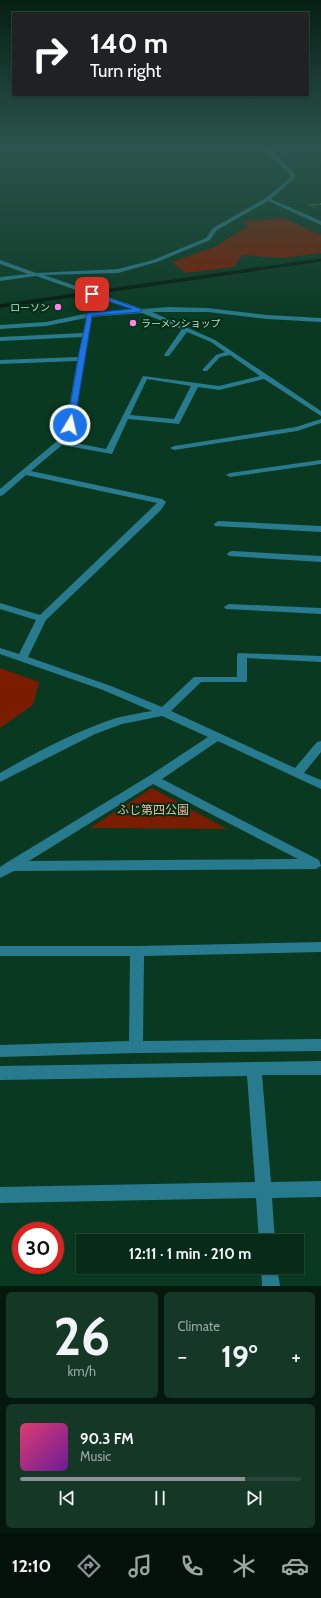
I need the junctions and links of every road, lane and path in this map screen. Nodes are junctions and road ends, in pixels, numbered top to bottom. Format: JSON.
{"nodes":[{"id":1,"x":257,"y":205,"type":"edge"},
{"id":2,"x":281,"y":205,"type":"edge"},
{"id":3,"x":321,"y":223,"type":"edge"},
{"id":4,"x":0,"y":262,"type":"edge"},
{"id":5,"x":32,"y":274,"type":"junction"},
{"id":6,"x":0,"y":279,"type":"edge"},
{"id":7,"x":140,"y":310,"type":"junction"},
{"id":8,"x":89,"y":314,"type":"junction"},
{"id":9,"x":321,"y":320,"type":"edge"},
{"id":10,"x":0,"y":327,"type":"edge"},
{"id":11,"x":186,"y":328,"type":"junction"},
{"id":12,"x":86,"y":335,"type":"junction"},
{"id":13,"x":0,"y":339,"type":"edge"},
{"id":14,"x":231,"y":353,"type":"junction"},
{"id":15,"x":167,"y":355,"type":"dead end"},
{"id":16,"x":81,"y":359,"type":"junction"},
{"id":17,"x":0,"y":362,"type":"edge"},
{"id":18,"x":205,"y":370,"type":"dead end"},
{"id":19,"x":264,"y":376,"type":"junction"},
{"id":20,"x":195,"y":385,"type":"junction"},
{"id":21,"x":321,"y":414,"type":"edge"},
{"id":22,"x":126,"y":417,"type":"junction"},
{"id":23,"x":321,"y":421,"type":"edge"},
{"id":24,"x":60,"y":442,"type":"junction"},
{"id":25,"x":174,"y":448,"type":"dead end"},
{"id":26,"x":321,"y":462,"type":"edge"},
{"id":27,"x":25,"y":472,"type":"junction"},
{"id":28,"x":230,"y":474,"type":"dead end"},
{"id":29,"x":0,"y":493,"type":"edge"},
{"id":30,"x":218,"y":524,"type":"dead end"},
{"id":31,"x":321,"y":529,"type":"edge"},
{"id":32,"x":232,"y":554,"type":"dead end"},
{"id":33,"x":321,"y":559,"type":"edge"},
{"id":34,"x":0,"y":606,"type":"edge"},
{"id":35,"x":229,"y":607,"type":"dead end"},
{"id":36,"x":321,"y":611,"type":"edge"},
{"id":37,"x":42,"y":619,"type":"junction"},
{"id":38,"x":0,"y":651,"type":"edge"},
{"id":39,"x":22,"y":658,"type":"junction"},
{"id":40,"x":321,"y":659,"type":"edge"},
{"id":41,"x":163,"y":712,"type":"junction"},
{"id":42,"x":218,"y":736,"type":"junction"},
{"id":43,"x":321,"y":745,"type":"edge"},
{"id":44,"x":296,"y":774,"type":"junction"},
{"id":45,"x":0,"y":778,"type":"edge"},
{"id":46,"x":153,"y":779,"type":"junction"},
{"id":47,"x":321,"y":785,"type":"edge"},
{"id":48,"x":319,"y":865,"type":"edge"},
{"id":49,"x":5,"y":870,"type":"edge"},
{"id":50,"x":321,"y":947,"type":"edge"},
{"id":51,"x":0,"y":951,"type":"edge"},
{"id":52,"x":137,"y":951,"type":"junction"},
{"id":53,"x":321,"y":1045,"type":"edge"},
{"id":54,"x":136,"y":1047,"type":"junction"},
{"id":55,"x":0,"y":1051,"type":"edge"},
{"id":56,"x":321,"y":1068,"type":"edge"},
{"id":57,"x":254,"y":1069,"type":"junction"},
{"id":58,"x":0,"y":1073,"type":"edge"},
{"id":59,"x":321,"y":1189,"type":"edge"},
{"id":60,"x":263,"y":1190,"type":"junction"},
{"id":61,"x":0,"y":1195,"type":"edge"},
{"id":62,"x":266,"y":1234,"type":"edge"},
{"id":63,"x":270,"y":1274,"type":"edge"},
{"id":64,"x":271,"y":1286,"type":"edge"}],
"edges":[{"from":1,"to":5,"type":"street"},
{"from":2,"to":3,"type":"street"},
{"from":4,"to":5,"type":"street"},
{"from":5,"to":6,"type":"street"},
{"from":5,"to":7,"type":"street"},
{"from":7,"to":8,"type":"street"},
{"from":7,"to":9,"type":"street"},
{"from":7,"to":11,"type":"street"},
{"from":8,"to":10,"type":"street"},
{"from":8,"to":12,"type":"street"},
{"from":11,"to":14,"type":"street"},
{"from":11,"to":15,"type":"street"},
{"from":12,"to":13,"type":"street"},
{"from":12,"to":16,"type":"street"},
{"from":14,"to":18,"type":"street"},
{"from":14,"to":19,"type":"street"},
{"from":16,"to":17,"type":"street"},
{"from":16,"to":24,"type":"street"},
{"from":19,"to":20,"type":"street"},
{"from":19,"to":21,"type":"street"},
{"from":20,"to":22,"type":"street"},
{"from":20,"to":22,"type":"street"},
{"from":22,"to":24,"type":"street"},
{"from":23,"to":25,"type":"street"},
{"from":24,"to":27,"type":"street"},
{"from":26,"to":28,"type":"street"},
{"from":27,"to":29,"type":"street"},
{"from":27,"to":37,"type":"street"},
{"from":30,"to":31,"type":"street"},
{"from":32,"to":33,"type":"street"},
{"from":34,"to":37,"type":"street"},
{"from":35,"to":36,"type":"street"},
{"from":37,"to":39,"type":"street"},
{"from":38,"to":39,"type":"street"},
{"from":39,"to":41,"type":"street"},
{"from":40,"to":41,"type":"street"},
{"from":41,"to":42,"type":"street"},
{"from":41,"to":45,"type":"street"},
{"from":42,"to":44,"type":"street"},
{"from":42,"to":46,"type":"street"},
{"from":43,"to":44,"type":"street"},
{"from":44,"to":47,"type":"street"},
{"from":46,"to":48,"type":"street"},
{"from":46,"to":49,"type":"street"},
{"from":48,"to":49,"type":"street"},
{"from":50,"to":52,"type":"street"},
{"from":51,"to":52,"type":"street"},
{"from":52,"to":54,"type":"street"},
{"from":53,"to":54,"type":"street"},
{"from":54,"to":55,"type":"street"},
{"from":56,"to":57,"type":"street"},
{"from":57,"to":58,"type":"street"},
{"from":57,"to":60,"type":"street"},
{"from":59,"to":60,"type":"street"},
{"from":60,"to":61,"type":"street"},
{"from":60,"to":62,"type":"street"},
{"from":63,"to":64,"type":"street"}]}
